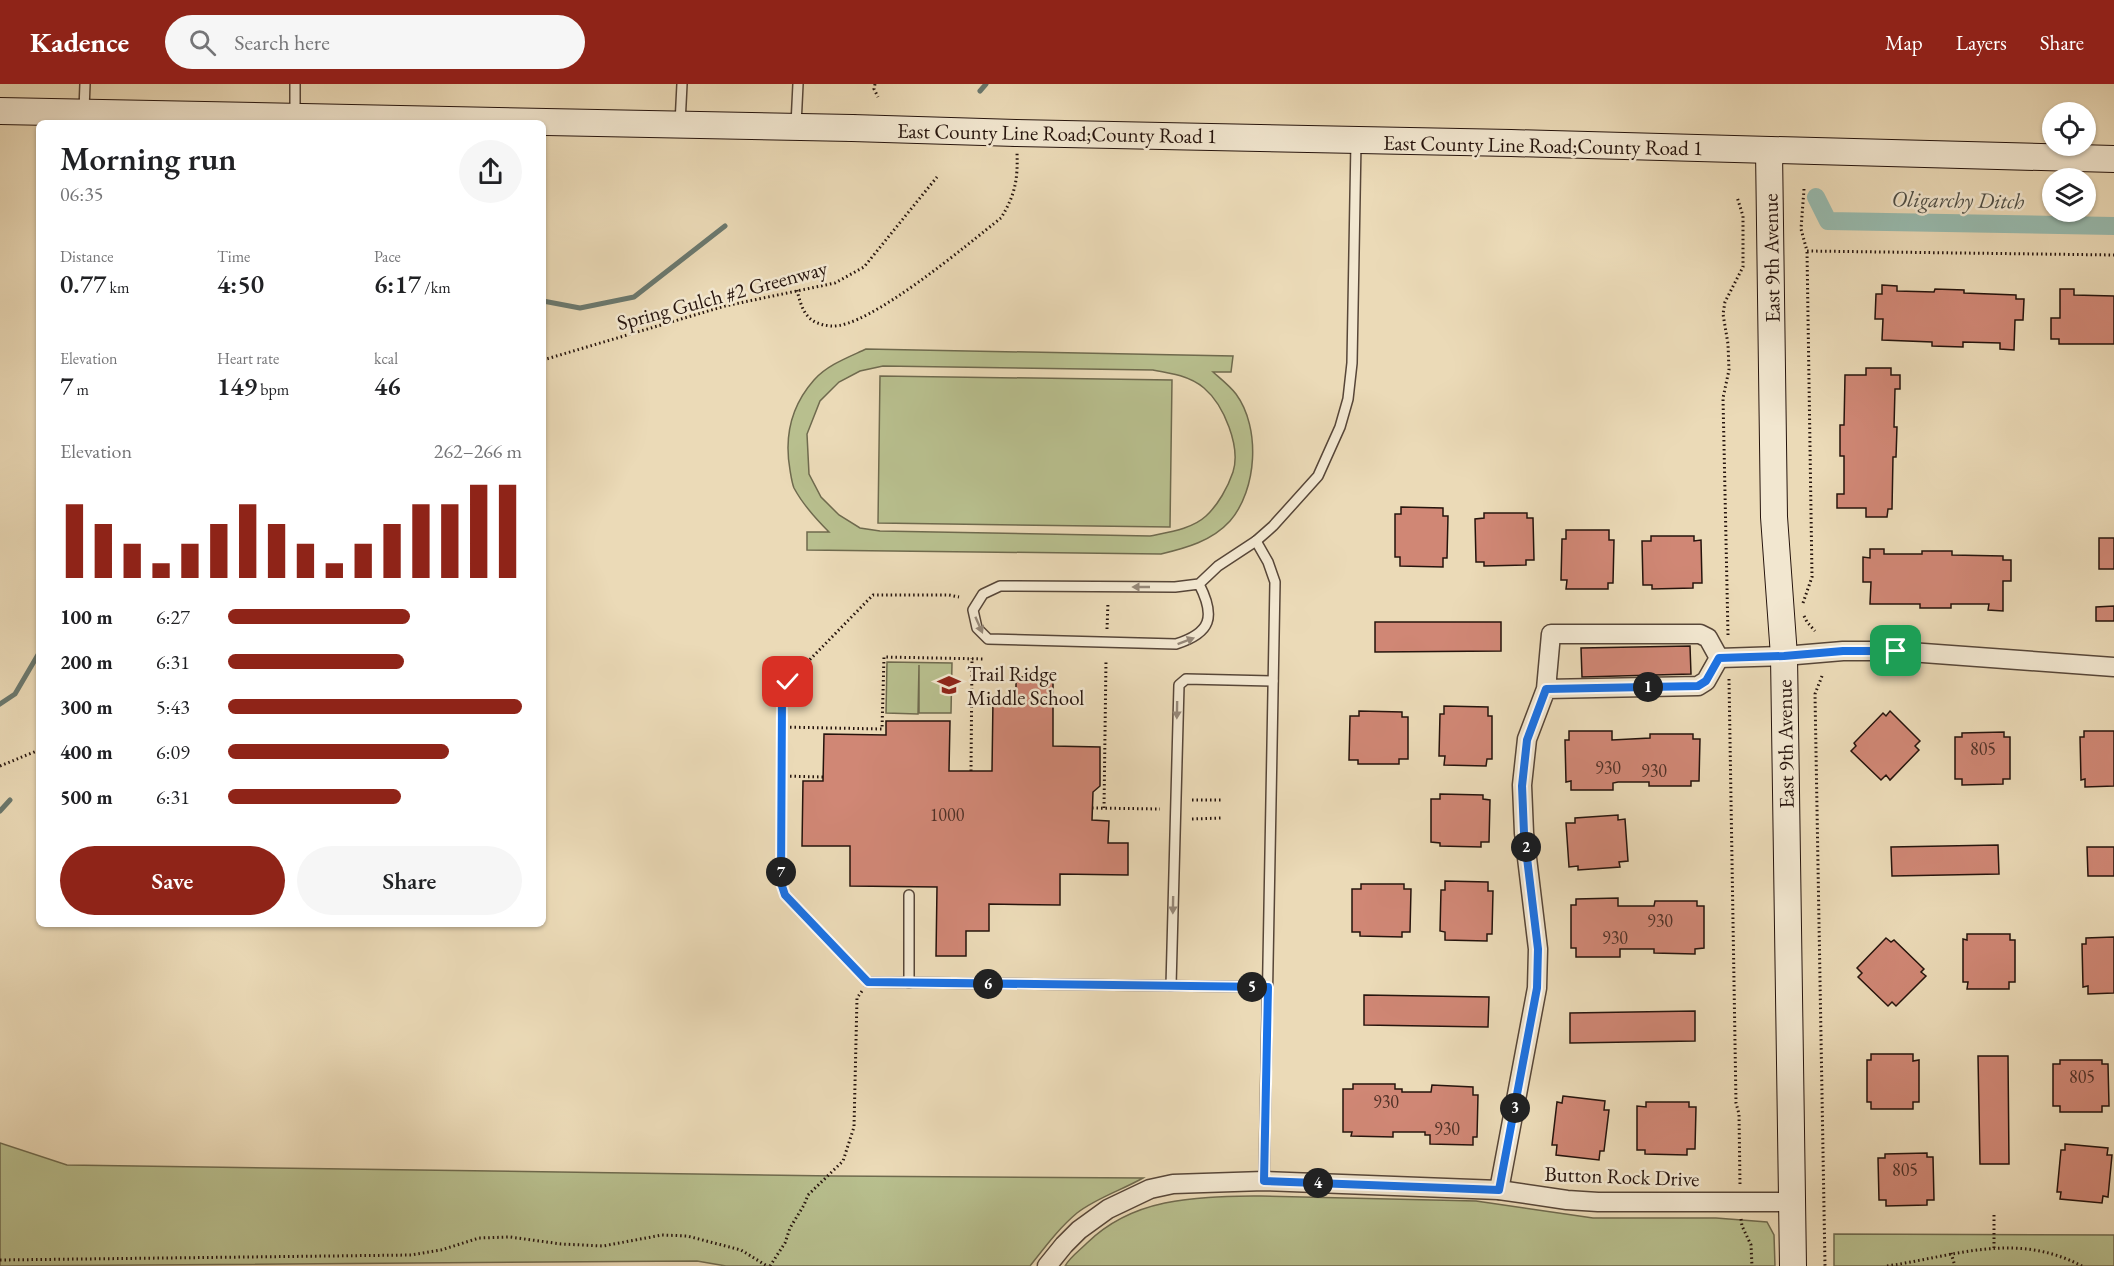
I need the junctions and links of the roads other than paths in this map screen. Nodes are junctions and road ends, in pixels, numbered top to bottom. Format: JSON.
{"nodes":[{"id":1,"x":85,"y":84,"type":"edge"},
{"id":2,"x":295,"y":84,"type":"edge"},
{"id":3,"x":682,"y":84,"type":"edge"},
{"id":4,"x":798,"y":84,"type":"edge"},
{"id":5,"x":0,"y":111,"type":"edge"},
{"id":6,"x":84,"y":113,"type":"junction"},
{"id":7,"x":295,"y":117,"type":"junction"},
{"id":8,"x":439,"y":120,"type":"edge"},
{"id":9,"x":546,"y":122,"type":"edge"},
{"id":10,"x":680,"y":125,"type":"junction"},
{"id":11,"x":796,"y":128,"type":"junction"},
{"id":12,"x":1356,"y":140,"type":"junction"},
{"id":13,"x":1769,"y":150,"type":"junction"},
{"id":14,"x":2114,"y":159,"type":"edge"},
{"id":15,"x":1256,"y":540,"type":"junction"},
{"id":16,"x":1199,"y":584,"type":"junction"},
{"id":17,"x":1784,"y":656,"type":"junction"},
{"id":18,"x":1724,"y":664,"type":"junction"},
{"id":19,"x":2114,"y":667,"type":"edge"},
{"id":20,"x":1273,"y":681,"type":"junction"},
{"id":21,"x":1546,"y":689,"type":"junction"},
{"id":22,"x":909,"y":895,"type":"dead end"},
{"id":23,"x":868,"y":982,"type":"road end"},
{"id":24,"x":909,"y":983,"type":"junction"},
{"id":25,"x":1171,"y":986,"type":"junction"},
{"id":26,"x":1268,"y":987,"type":"junction"},
{"id":27,"x":1264,"y":1181,"type":"junction"},
{"id":28,"x":1499,"y":1190,"type":"junction"},
{"id":29,"x":1792,"y":1202,"type":"junction"},
{"id":30,"x":1047,"y":1266,"type":"edge"},
{"id":31,"x":1793,"y":1266,"type":"edge"}],
"edges":[{"from":1,"to":6,"type":"lane"},
{"from":2,"to":7,"type":"lane"},
{"from":3,"to":10,"type":"lane"},
{"from":4,"to":11,"type":"lane"},
{"from":5,"to":6,"type":"main road","name":"East County Line Road;County Road 1"},
{"from":6,"to":7,"type":"main road","name":"East County Line Road;County Road 1"},
{"from":7,"to":8,"type":"main road","name":"East County Line Road;County Road 1"},
{"from":9,"to":10,"type":"main road","name":"East County Line Road;County Road 1"},
{"from":10,"to":11,"type":"main road","name":"East County Line Road;County Road 1"},
{"from":11,"to":12,"type":"main road","name":"East County Line Road;County Road 1","bridge":true},
{"from":12,"to":13,"type":"main road","name":"East County Line Road;County Road 1"},
{"from":12,"to":15,"type":"lane"},
{"from":13,"to":14,"type":"main road","name":"East County Line Road;County Road 1"},
{"from":13,"to":17,"type":"main road","name":"East 9th Avenue"},
{"from":15,"to":16,"type":"lane"},
{"from":15,"to":20,"type":"lane"},
{"from":16,"to":16,"type":"lane","one_way":true},
{"from":17,"to":18,"type":"street"},
{"from":17,"to":19,"type":"street"},
{"from":17,"to":29,"type":"main road","name":"East 9th Avenue"},
{"from":18,"to":21,"type":"street"},
{"from":18,"to":21,"type":"street"},
{"from":20,"to":25,"type":"lane","one_way":true},
{"from":20,"to":26,"type":"lane"},
{"from":21,"to":28,"type":"street"},
{"from":22,"to":24,"type":"lane"},
{"from":23,"to":24,"type":"lane"},
{"from":24,"to":25,"type":"lane"},
{"from":25,"to":26,"type":"lane"},
{"from":26,"to":27,"type":"lane"},
{"from":27,"to":28,"type":"street","name":"Button Rock Drive"},
{"from":27,"to":30,"type":"street","name":"Button Rock Drive"},
{"from":28,"to":29,"type":"street","name":"Button Rock Drive"},
{"from":29,"to":31,"type":"main road","name":"East 9th Avenue"}]}
